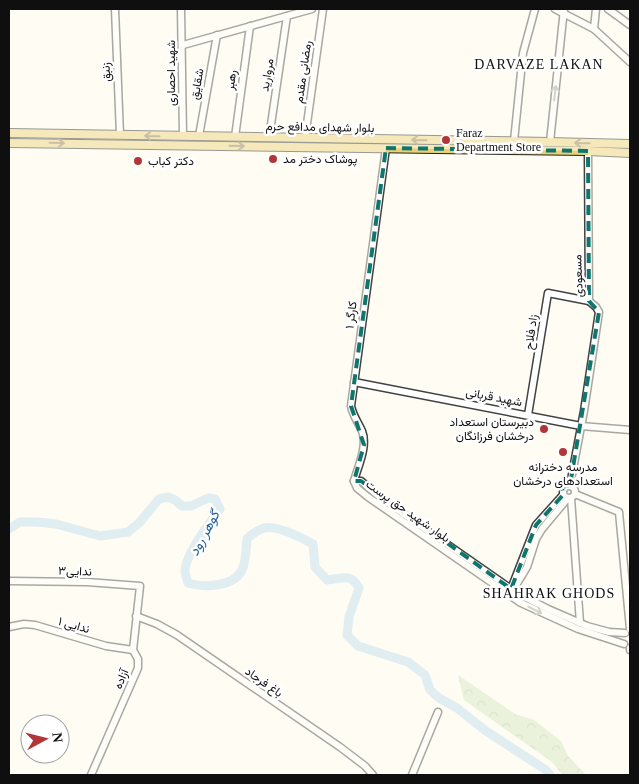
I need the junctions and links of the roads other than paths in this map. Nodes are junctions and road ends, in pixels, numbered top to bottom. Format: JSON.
{"nodes":[{"id":1,"x":115,"y":9,"type":"edge"},
{"id":2,"x":181,"y":9,"type":"edge"},
{"id":3,"x":312,"y":9,"type":"edge"},
{"id":4,"x":324,"y":9,"type":"edge"},
{"id":5,"x":535,"y":9,"type":"edge"},
{"id":6,"x":555,"y":9,"type":"edge"},
{"id":7,"x":596,"y":9,"type":"edge"},
{"id":8,"x":608,"y":9,"type":"edge"},
{"id":9,"x":563,"y":11,"type":"edge"},
{"id":10,"x":287,"y":16,"type":"junction"},
{"id":11,"x":630,"y":25,"type":"edge"},
{"id":12,"x":250,"y":26,"type":"junction"},
{"id":13,"x":594,"y":30,"type":"junction"},
{"id":14,"x":217,"y":35,"type":"junction"},
{"id":15,"x":183,"y":45,"type":"junction"},
{"id":16,"x":630,"y":62,"type":"edge"},
{"id":17,"x":9,"y":133,"type":"edge"},
{"id":18,"x":120,"y":135,"type":"junction"},
{"id":19,"x":183,"y":136,"type":"junction"},
{"id":20,"x":199,"y":136,"type":"junction"},
{"id":21,"x":216,"y":137,"type":"junction"},
{"id":22,"x":235,"y":137,"type":"junction"},
{"id":23,"x":269,"y":138,"type":"junction"},
{"id":24,"x":306,"y":138,"type":"junction"},
{"id":25,"x":514,"y":142,"type":"junction"},
{"id":26,"x":550,"y":142,"type":"junction"},
{"id":27,"x":9,"y":143,"type":"edge"},
{"id":28,"x":630,"y":144,"type":"edge"},
{"id":29,"x":216,"y":146,"type":"junction"},
{"id":30,"x":386,"y":148,"type":"junction"},
{"id":31,"x":588,"y":151,"type":"junction"},
{"id":32,"x":630,"y":153,"type":"edge"},
{"id":33,"x":589,"y":302,"type":"junction"},
{"id":34,"x":354,"y":382,"type":"junction"},
{"id":35,"x":528,"y":415,"type":"junction"},
{"id":36,"x":581,"y":426,"type":"junction"},
{"id":37,"x":630,"y":430,"type":"edge"},
{"id":38,"x":354,"y":481,"type":"joint"},
{"id":39,"x":570,"y":486,"type":"junction"},
{"id":40,"x":569,"y":496,"type":"junction"},
{"id":41,"x":9,"y":581,"type":"edge"},
{"id":42,"x":140,"y":586,"type":"joint"},
{"id":43,"x":509,"y":592,"type":"junction"},
{"id":44,"x":136,"y":616,"type":"junction"},
{"id":45,"x":560,"y":618,"type":"junction"},
{"id":46,"x":580,"y":623,"type":"junction"},
{"id":47,"x":9,"y":627,"type":"edge"},
{"id":48,"x":628,"y":630,"type":"edge"},
{"id":49,"x":629,"y":648,"type":"edge"},
{"id":50,"x":133,"y":650,"type":"junction"},
{"id":51,"x":438,"y":712,"type":"dead end"},
{"id":52,"x":91,"y":775,"type":"edge"},
{"id":53,"x":373,"y":775,"type":"edge"},
{"id":54,"x":412,"y":775,"type":"edge"}],
"edges":[{"from":1,"to":18,"type":"street","name":"زنبق"},
{"from":2,"to":15,"type":"street","name":"شهید احصاری"},
{"from":3,"to":10,"type":"street"},
{"from":4,"to":24,"type":"street","name":"رمضانی مقدم"},
{"from":5,"to":25,"type":"street"},
{"from":6,"to":9,"type":"street"},
{"from":7,"to":13,"type":"street"},
{"from":8,"to":11,"type":"street"},
{"from":9,"to":13,"type":"street"},
{"from":26,"to":9,"type":"street","one_way":true},
{"from":10,"to":12,"type":"street"},
{"from":10,"to":23,"type":"street","name":"مروارید"},
{"from":12,"to":14,"type":"street"},
{"from":12,"to":22,"type":"street","name":"رهبر"},
{"from":13,"to":16,"type":"street"},
{"from":14,"to":15,"type":"street"},
{"from":14,"to":20,"type":"street","name":"شقایق"},
{"from":15,"to":19,"type":"street","name":"شهید احصاری"},
{"from":17,"to":18,"type":"main road","name":"بلوار شهدای مدافع حرم"},
{"from":19,"to":18,"type":"main road","name":"بلوار شهدای مدافع حرم","one_way":true},
{"from":19,"to":20,"type":"main road","name":"بلوار شهدای مدافع حرم"},
{"from":20,"to":21,"type":"main road","name":"بلوار شهدای مدافع حرم"},
{"from":21,"to":22,"type":"main road","name":"بلوار شهدای مدافع حرم"},
{"from":21,"to":29,"type":"main road"},
{"from":22,"to":23,"type":"main road","name":"بلوار شهدای مدافع حرم"},
{"from":23,"to":24,"type":"main road","name":"بلوار شهدای مدافع حرم"},
{"from":25,"to":24,"type":"main road","name":"بلوار شهدای مدافع حرم","one_way":true},
{"from":25,"to":26,"type":"main road","name":"بلوار شهدای مدافع حرم"},
{"from":28,"to":26,"type":"main road","name":"بلوار شهدای مدافع حرم","one_way":true},
{"from":27,"to":29,"type":"main road","name":"بلوار شهدای مدافع حرم","one_way":true},
{"from":29,"to":30,"type":"main road","name":"بلوار شهدای مدافع حرم","one_way":true},
{"from":30,"to":31,"type":"main road","name":"بلوار شهدای مدافع حرم"},
{"from":30,"to":34,"type":"street","name":"کارگر ۱"},
{"from":31,"to":32,"type":"main road","name":"بلوار شهدای مدافع حرم"},
{"from":31,"to":33,"type":"street","name":"مسعودی"},
{"from":33,"to":35,"type":"street","name":"زاد فلاح"},
{"from":33,"to":36,"type":"street","name":"مسعودی"},
{"from":34,"to":35,"type":"street","name":"شهید قربانی"},
{"from":34,"to":38,"type":"street","name":"کارگر ۱"},
{"from":35,"to":36,"type":"street","name":"شهید قربانی"},
{"from":36,"to":37,"type":"street","name":"شهید قربانی"},
{"from":36,"to":39,"type":"street"},
{"from":38,"to":43,"type":"street","name":"بلوار شهید حق پرست"},
{"from":39,"to":40,"type":"street"},
{"from":39,"to":40,"type":"street"},
{"from":40,"to":43,"type":"street"},
{"from":40,"to":46,"type":"street"},
{"from":40,"to":48,"type":"street"},
{"from":41,"to":42,"type":"street","name":"ندایی۳"},
{"from":42,"to":44,"type":"street","name":"آزاده"},
{"from":43,"to":45,"type":"street","name":"بلوار شهید حق پرست"},
{"from":44,"to":50,"type":"street","name":"آزاده"},
{"from":44,"to":53,"type":"street","name":"باغ فرجاد"},
{"from":45,"to":46,"type":"street","name":"بلوار شهید حق پرست"},
{"from":45,"to":49,"type":"street","name":"بلوار شهید حق پرست"},
{"from":46,"to":48,"type":"street","name":"بلوار شهید حق پرست"},
{"from":47,"to":50,"type":"street","name":"ندایی ۱"},
{"from":48,"to":49,"type":"street"},
{"from":50,"to":52,"type":"street","name":"آزاده"},
{"from":51,"to":54,"type":"street"}]}
